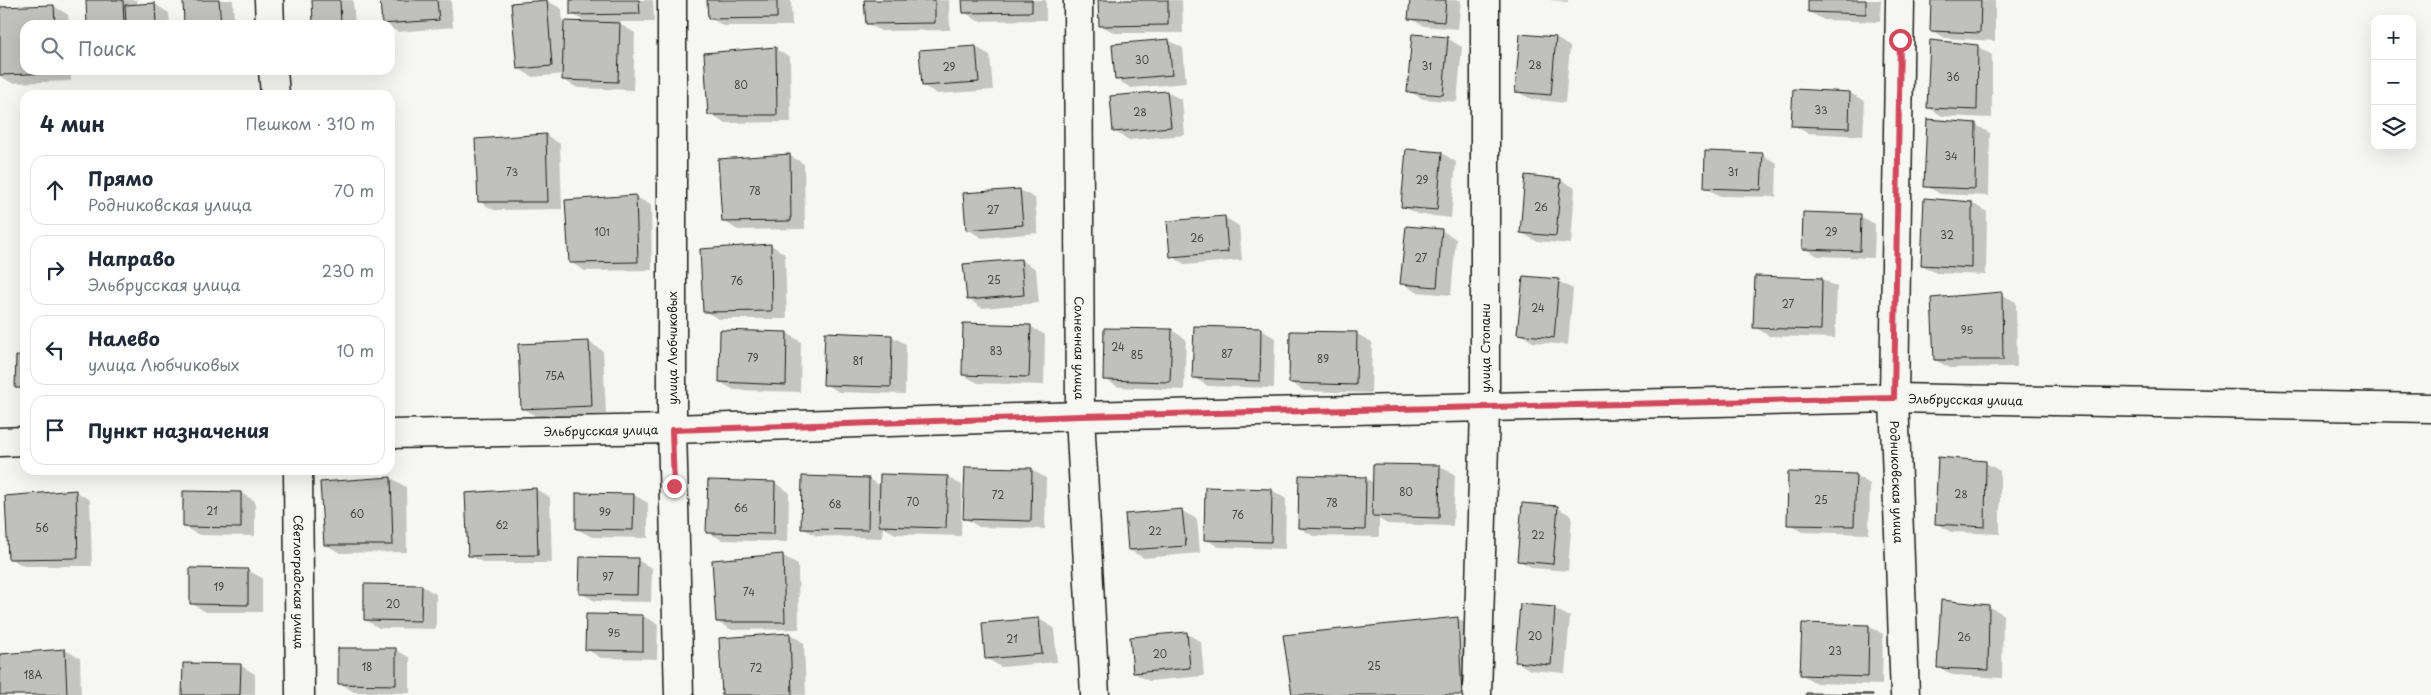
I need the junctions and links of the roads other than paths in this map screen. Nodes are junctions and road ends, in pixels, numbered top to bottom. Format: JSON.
{"nodes":[{"id":1,"x":269,"y":0,"type":"edge"},
{"id":2,"x":672,"y":0,"type":"edge"},
{"id":3,"x":1078,"y":0,"type":"edge"},
{"id":4,"x":1485,"y":0,"type":"edge"},
{"id":5,"x":1900,"y":0,"type":"edge"},
{"id":6,"x":270,"y":20,"type":"edge"},
{"id":7,"x":273,"y":75,"type":"edge"},
{"id":8,"x":275,"y":90,"type":"edge"},
{"id":9,"x":1894,"y":398,"type":"junction"},
{"id":10,"x":1485,"y":408,"type":"junction"},
{"id":11,"x":2431,"y":408,"type":"edge"},
{"id":12,"x":1080,"y":416,"type":"junction"},
{"id":13,"x":672,"y":430,"type":"junction"},
{"id":14,"x":395,"y":434,"type":"edge"},
{"id":15,"x":20,"y":441,"type":"edge"},
{"id":16,"x":0,"y":442,"type":"edge"},
{"id":17,"x":298,"y":475,"type":"edge"},
{"id":18,"x":300,"y":695,"type":"edge"},
{"id":19,"x":679,"y":695,"type":"edge"},
{"id":20,"x":1095,"y":695,"type":"edge"},
{"id":21,"x":1476,"y":695,"type":"edge"},
{"id":22,"x":1905,"y":695,"type":"edge"}],
"edges":[{"from":1,"to":6,"type":"street"},
{"from":2,"to":13,"type":"street","name":"улица Любчиковых"},
{"from":3,"to":12,"type":"street","name":"Солнечная улица"},
{"from":4,"to":10,"type":"street","name":"улица Стопани"},
{"from":5,"to":9,"type":"street","name":"Родниковская улица"},
{"from":7,"to":8,"type":"street"},
{"from":9,"to":10,"type":"street","name":"Эльбрусская улица"},
{"from":9,"to":11,"type":"street","name":"Эльбрусская улица"},
{"from":9,"to":22,"type":"street","name":"Родниковская улица"},
{"from":10,"to":12,"type":"street","name":"Эльбрусская улица"},
{"from":10,"to":21,"type":"street","name":"улица Стопани"},
{"from":12,"to":13,"type":"street","name":"Эльбрусская улица"},
{"from":12,"to":20,"type":"street","name":"Солнечная улица"},
{"from":13,"to":14,"type":"street","name":"Эльбрусская улица"},
{"from":13,"to":19,"type":"street","name":"улица Любчиковых"},
{"from":15,"to":16,"type":"street"},
{"from":17,"to":18,"type":"street","name":"Светлоградская улица"}]}
